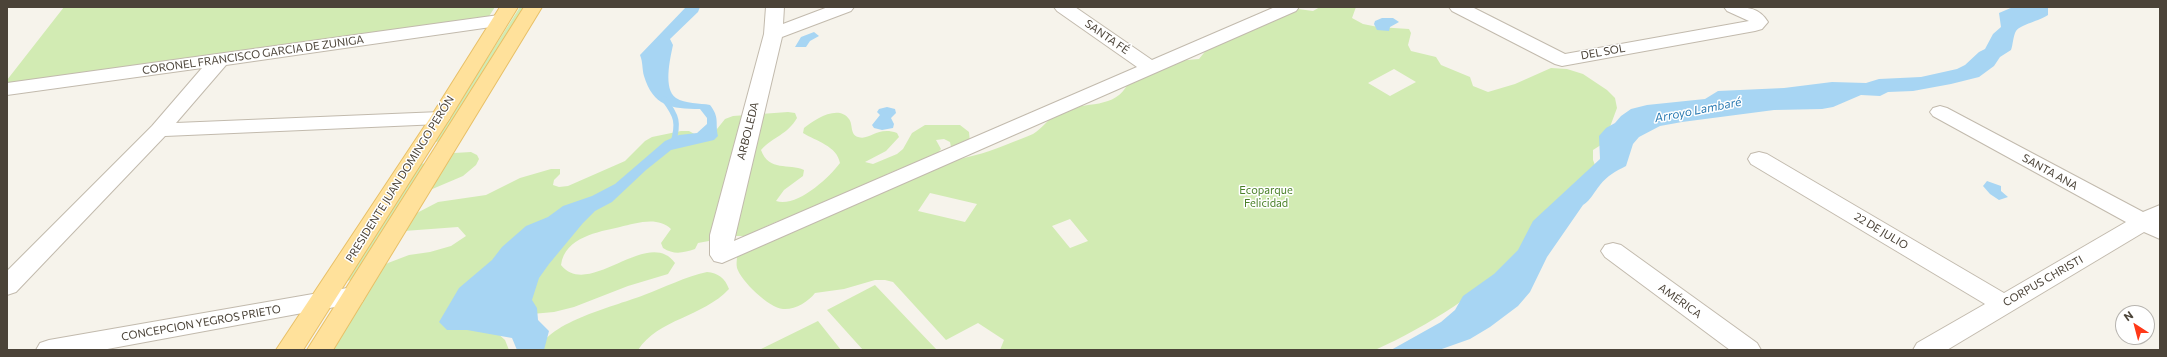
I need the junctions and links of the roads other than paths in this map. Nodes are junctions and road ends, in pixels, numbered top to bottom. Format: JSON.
{"nodes":[{"id":1,"x":533,"y":7,"type":"edge"},
{"id":2,"x":775,"y":7,"type":"edge"},
{"id":3,"x":845,"y":7,"type":"edge"},
{"id":4,"x":1063,"y":7,"type":"edge"},
{"id":5,"x":1290,"y":7,"type":"edge"},
{"id":6,"x":1458,"y":7,"type":"edge"},
{"id":7,"x":1733,"y":7,"type":"edge"},
{"id":8,"x":504,"y":14,"type":"edge"},
{"id":9,"x":773,"y":34,"type":"junction"},
{"id":10,"x":220,"y":59,"type":"junction"},
{"id":11,"x":1150,"y":68,"type":"junction"},
{"id":12,"x":7,"y":89,"type":"edge"},
{"id":13,"x":1940,"y":112,"type":"dead end"},
{"id":14,"x":440,"y":118,"type":"junction"},
{"id":15,"x":159,"y":130,"type":"junction"},
{"id":16,"x":441,"y":155,"type":"junction"},
{"id":17,"x":415,"y":156,"type":"junction"},
{"id":18,"x":1759,"y":159,"type":"dead end"},
{"id":19,"x":2154,"y":222,"type":"edge"},
{"id":20,"x":1613,"y":251,"type":"dead end"},
{"id":21,"x":7,"y":286,"type":"edge"},
{"id":22,"x":353,"y":296,"type":"junction"},
{"id":23,"x":323,"y":301,"type":"junction"},
{"id":24,"x":2004,"y":304,"type":"junction"},
{"id":25,"x":49,"y":350,"type":"edge"},
{"id":26,"x":289,"y":350,"type":"edge"},
{"id":27,"x":320,"y":350,"type":"edge"},
{"id":28,"x":1748,"y":350,"type":"edge"},
{"id":29,"x":1926,"y":350,"type":"edge"}],
"edges":[{"from":1,"to":16,"type":"main road","name":"PRESIDENTE JUAN DOMINGO PERÓN"},
{"from":2,"to":9,"type":"street","name":"ARBOLEDA"},
{"from":3,"to":9,"type":"street"},
{"from":4,"to":11,"type":"street","name":"SANTA FÉ"},
{"from":5,"to":11,"type":"street"},
{"from":6,"to":7,"type":"street","name":"DEL SOL"},
{"from":8,"to":10,"type":"street","name":"CORONEL FRANCISCO GARCIA DE ZUNIGA"},
{"from":8,"to":14,"type":"main road","name":"PRESIDENTE JUAN DOMINGO PERÓN"},
{"from":9,"to":11,"type":"street","name":"ARBOLEDA"},
{"from":10,"to":12,"type":"street","name":"CORONEL FRANCISCO GARCIA DE ZUNIGA"},
{"from":10,"to":15,"type":"street"},
{"from":13,"to":19,"type":"street","name":"SANTA ANA"},
{"from":14,"to":15,"type":"street"},
{"from":14,"to":17,"type":"main road","name":"PRESIDENTE JUAN DOMINGO PERÓN"},
{"from":15,"to":21,"type":"street"},
{"from":16,"to":17,"type":"main road"},
{"from":16,"to":22,"type":"main road","name":"PRESIDENTE JUAN DOMINGO PERÓN"},
{"from":17,"to":23,"type":"main road","name":"PRESIDENTE JUAN DOMINGO PERÓN"},
{"from":18,"to":24,"type":"street","name":"22 DE JULIO"},
{"from":19,"to":24,"type":"street","name":"CORPUS CHRISTI"},
{"from":20,"to":28,"type":"street","name":"AMÉRICA"},
{"from":22,"to":23,"type":"street","name":"CONCEPCION YEGROS PRIETO"},
{"from":22,"to":27,"type":"main road","name":"PRESIDENTE JUAN DOMINGO PERÓN"},
{"from":23,"to":25,"type":"street","name":"CONCEPCION YEGROS PRIETO"},
{"from":23,"to":26,"type":"main road","name":"PRESIDENTE JUAN DOMINGO PERÓN"},
{"from":24,"to":29,"type":"street","name":"CORPUS CHRISTI"}]}
